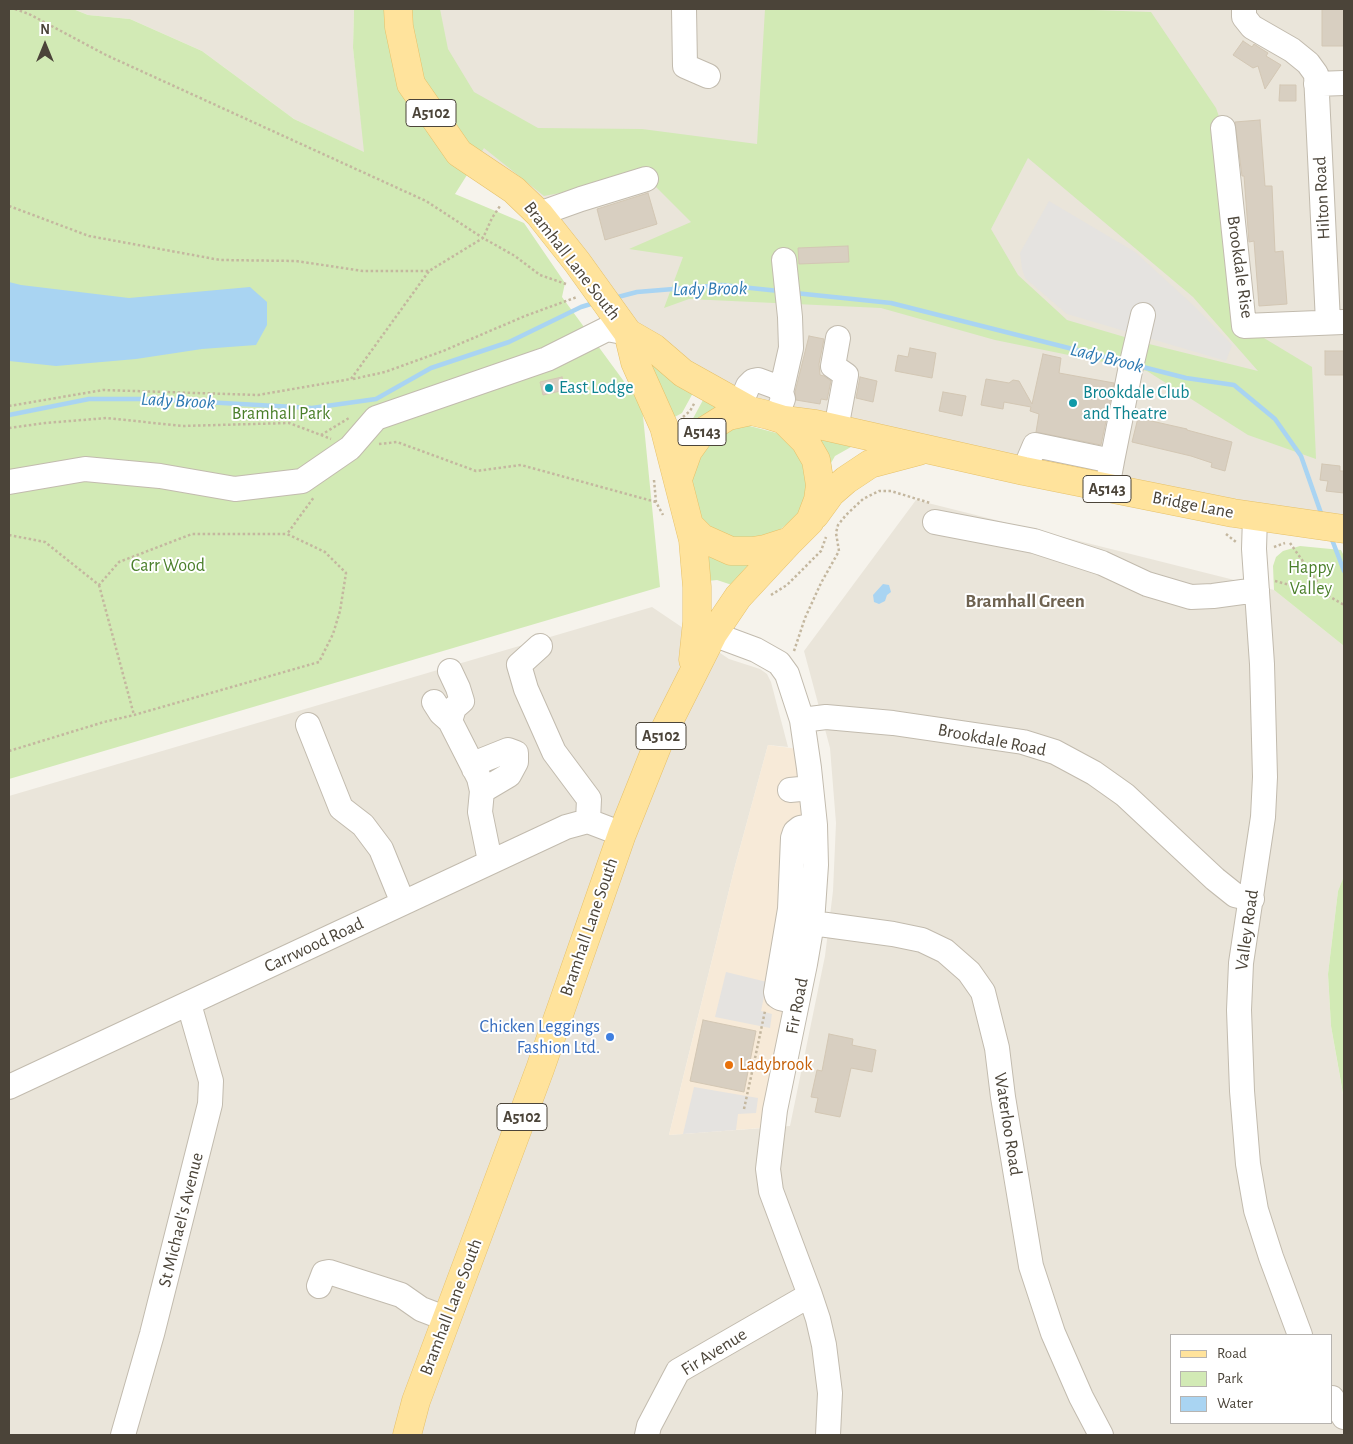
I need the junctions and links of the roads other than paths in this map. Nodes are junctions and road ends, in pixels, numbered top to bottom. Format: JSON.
{"nodes":[{"id":1,"x":398,"y":9,"type":"edge"},
{"id":2,"x":684,"y":9,"type":"edge"},
{"id":3,"x":1244,"y":9,"type":"edge"},
{"id":4,"x":708,"y":76,"type":"dead end"},
{"id":5,"x":1316,"y":79,"type":"junction"},
{"id":6,"x":1344,"y":84,"type":"edge"},
{"id":7,"x":1223,"y":128,"type":"dead end"},
{"id":8,"x":646,"y":180,"type":"dead end"},
{"id":9,"x":539,"y":214,"type":"junction"},
{"id":10,"x":784,"y":260,"type":"dead end"},
{"id":11,"x":1336,"y":322,"type":"edge"},
{"id":12,"x":1141,"y":326,"type":"dead end"},
{"id":13,"x":623,"y":327,"type":"junction"},
{"id":14,"x":838,"y":338,"type":"dead end"},
{"id":15,"x":745,"y":408,"type":"junction"},
{"id":16,"x":781,"y":410,"type":"junction"},
{"id":17,"x":836,"y":429,"type":"junction"},
{"id":18,"x":925,"y":450,"type":"junction"},
{"id":19,"x":1112,"y":461,"type":"junction"},
{"id":20,"x":1024,"y":471,"type":"junction"},
{"id":21,"x":678,"y":479,"type":"junction"},
{"id":22,"x":9,"y":482,"type":"edge"},
{"id":23,"x":1108,"y":489,"type":"junction"},
{"id":24,"x":1255,"y":517,"type":"junction"},
{"id":25,"x":810,"y":521,"type":"junction"},
{"id":26,"x":935,"y":522,"type":"road end"},
{"id":27,"x":690,"y":526,"type":"junction"},
{"id":28,"x":1344,"y":529,"type":"edge"},
{"id":29,"x":790,"y":541,"type":"junction"},
{"id":30,"x":1265,"y":586,"type":"junction"},
{"id":31,"x":705,"y":628,"type":"junction"},
{"id":32,"x":540,"y":646,"type":"dead end"},
{"id":33,"x":450,"y":671,"type":"dead end"},
{"id":34,"x":461,"y":701,"type":"junction"},
{"id":35,"x":434,"y":702,"type":"dead end"},
{"id":36,"x":802,"y":720,"type":"junction"},
{"id":37,"x":308,"y":725,"type":"dead end"},
{"id":38,"x":588,"y":821,"type":"junction"},
{"id":39,"x":815,"y":825,"type":"junction"},
{"id":40,"x":622,"y":834,"type":"junction"},
{"id":41,"x":490,"y":861,"type":"junction"},
{"id":42,"x":1252,"y":899,"type":"junction"},
{"id":43,"x":403,"y":903,"type":"junction"},
{"id":44,"x":812,"y":923,"type":"junction"},
{"id":45,"x":797,"y":1002,"type":"junction"},
{"id":46,"x":189,"y":1004,"type":"junction"},
{"id":47,"x":9,"y":1086,"type":"edge"},
{"id":48,"x":319,"y":1286,"type":"dead end"},
{"id":49,"x":810,"y":1295,"type":"junction"},
{"id":50,"x":447,"y":1319,"type":"junction"},
{"id":51,"x":1300,"y":1334,"type":"edge"},
{"id":52,"x":1333,"y":1400,"type":"edge"},
{"id":53,"x":1344,"y":1417,"type":"edge"},
{"id":54,"x":123,"y":1435,"type":"edge"},
{"id":55,"x":407,"y":1435,"type":"edge"},
{"id":56,"x":647,"y":1435,"type":"edge"},
{"id":57,"x":828,"y":1435,"type":"edge"},
{"id":58,"x":1101,"y":1435,"type":"edge"}],
"edges":[{"from":1,"to":9,"type":"main road","name":"Bramhall Lane South","number":"A5102"},
{"from":2,"to":4,"type":"street"},
{"from":3,"to":5,"type":"street"},
{"from":5,"to":6,"type":"street"},
{"from":5,"to":11,"type":"street","name":"Hilton Road"},
{"from":7,"to":11,"type":"street","name":"Brookdale Rise"},
{"from":8,"to":9,"type":"street"},
{"from":9,"to":13,"type":"main road","name":"Bramhall Lane South","number":"A5102"},
{"from":10,"to":16,"type":"street"},
{"from":12,"to":19,"type":"street"},
{"from":13,"to":15,"type":"main road","name":"Bramhall Lane South","number":"A5102"},
{"from":13,"to":21,"type":"main road","name":"Bramhall Lane South","number":"A5102"},
{"from":13,"to":22,"type":"street"},
{"from":14,"to":17,"type":"street"},
{"from":15,"to":16,"type":"main road","number":"A5143"},
{"from":15,"to":21,"type":"main road","number":"A5143"},
{"from":16,"to":17,"type":"main road","name":"Bridge Lane","number":"A5143"},
{"from":16,"to":25,"type":"main road","number":"A5143"},
{"from":17,"to":18,"type":"main road","name":"Bridge Lane","number":"A5143"},
{"from":18,"to":20,"type":"main road","name":"Bridge Lane","number":"A5143"},
{"from":18,"to":25,"type":"main road","name":"Bridge Lane","number":"A5143"},
{"from":19,"to":20,"type":"street"},
{"from":19,"to":23,"type":"street"},
{"from":20,"to":23,"type":"main road","name":"Bridge Lane","number":"A5143"},
{"from":21,"to":27,"type":"main road"},
{"from":23,"to":24,"type":"main road","name":"Bridge Lane","number":"A5143"},
{"from":24,"to":28,"type":"main road","name":"Bridge Lane","number":"A5143"},
{"from":24,"to":30,"type":"street","name":"Valley Road"},
{"from":25,"to":29,"type":"main road","number":"A5143"},
{"from":26,"to":30,"type":"street"},
{"from":27,"to":29,"type":"main road","number":"A5143"},
{"from":27,"to":31,"type":"main road","name":"Bramhall Lane South","number":"A5102"},
{"from":29,"to":31,"type":"main road","name":"Bramhall Lane South","number":"A5102"},
{"from":30,"to":42,"type":"street","name":"Valley Road"},
{"from":31,"to":36,"type":"street","name":"Fir Road"},
{"from":31,"to":40,"type":"main road","name":"Bramhall Lane South","number":"A5102"},
{"from":32,"to":38,"type":"street"},
{"from":33,"to":34,"type":"street"},
{"from":34,"to":35,"type":"street"},
{"from":34,"to":41,"type":"street"},
{"from":36,"to":39,"type":"street","name":"Fir Road"},
{"from":36,"to":42,"type":"street","name":"Brookdale Road"},
{"from":37,"to":43,"type":"street"},
{"from":38,"to":40,"type":"street"},
{"from":38,"to":41,"type":"street","name":"Carrwood Road"},
{"from":39,"to":44,"type":"street","name":"Fir Road"},
{"from":39,"to":45,"type":"street"},
{"from":40,"to":50,"type":"main road","name":"Bramhall Lane South","number":"A5102"},
{"from":41,"to":43,"type":"street","name":"Carrwood Road"},
{"from":42,"to":51,"type":"street","name":"Valley Road"},
{"from":43,"to":46,"type":"street","name":"Carrwood Road"},
{"from":44,"to":45,"type":"street","name":"Fir Road"},
{"from":44,"to":58,"type":"street","name":"Waterloo Road"},
{"from":45,"to":49,"type":"street","name":"Fir Road"},
{"from":46,"to":47,"type":"street","name":"Carrwood Road"},
{"from":46,"to":54,"type":"street","name":"St Michael's Avenue"},
{"from":48,"to":50,"type":"street"},
{"from":49,"to":56,"type":"street","name":"Fir Avenue"},
{"from":49,"to":57,"type":"street","name":"Fir Road"},
{"from":50,"to":55,"type":"main road","name":"Bramhall Lane South","number":"A5102"},
{"from":52,"to":53,"type":"street"}]}
